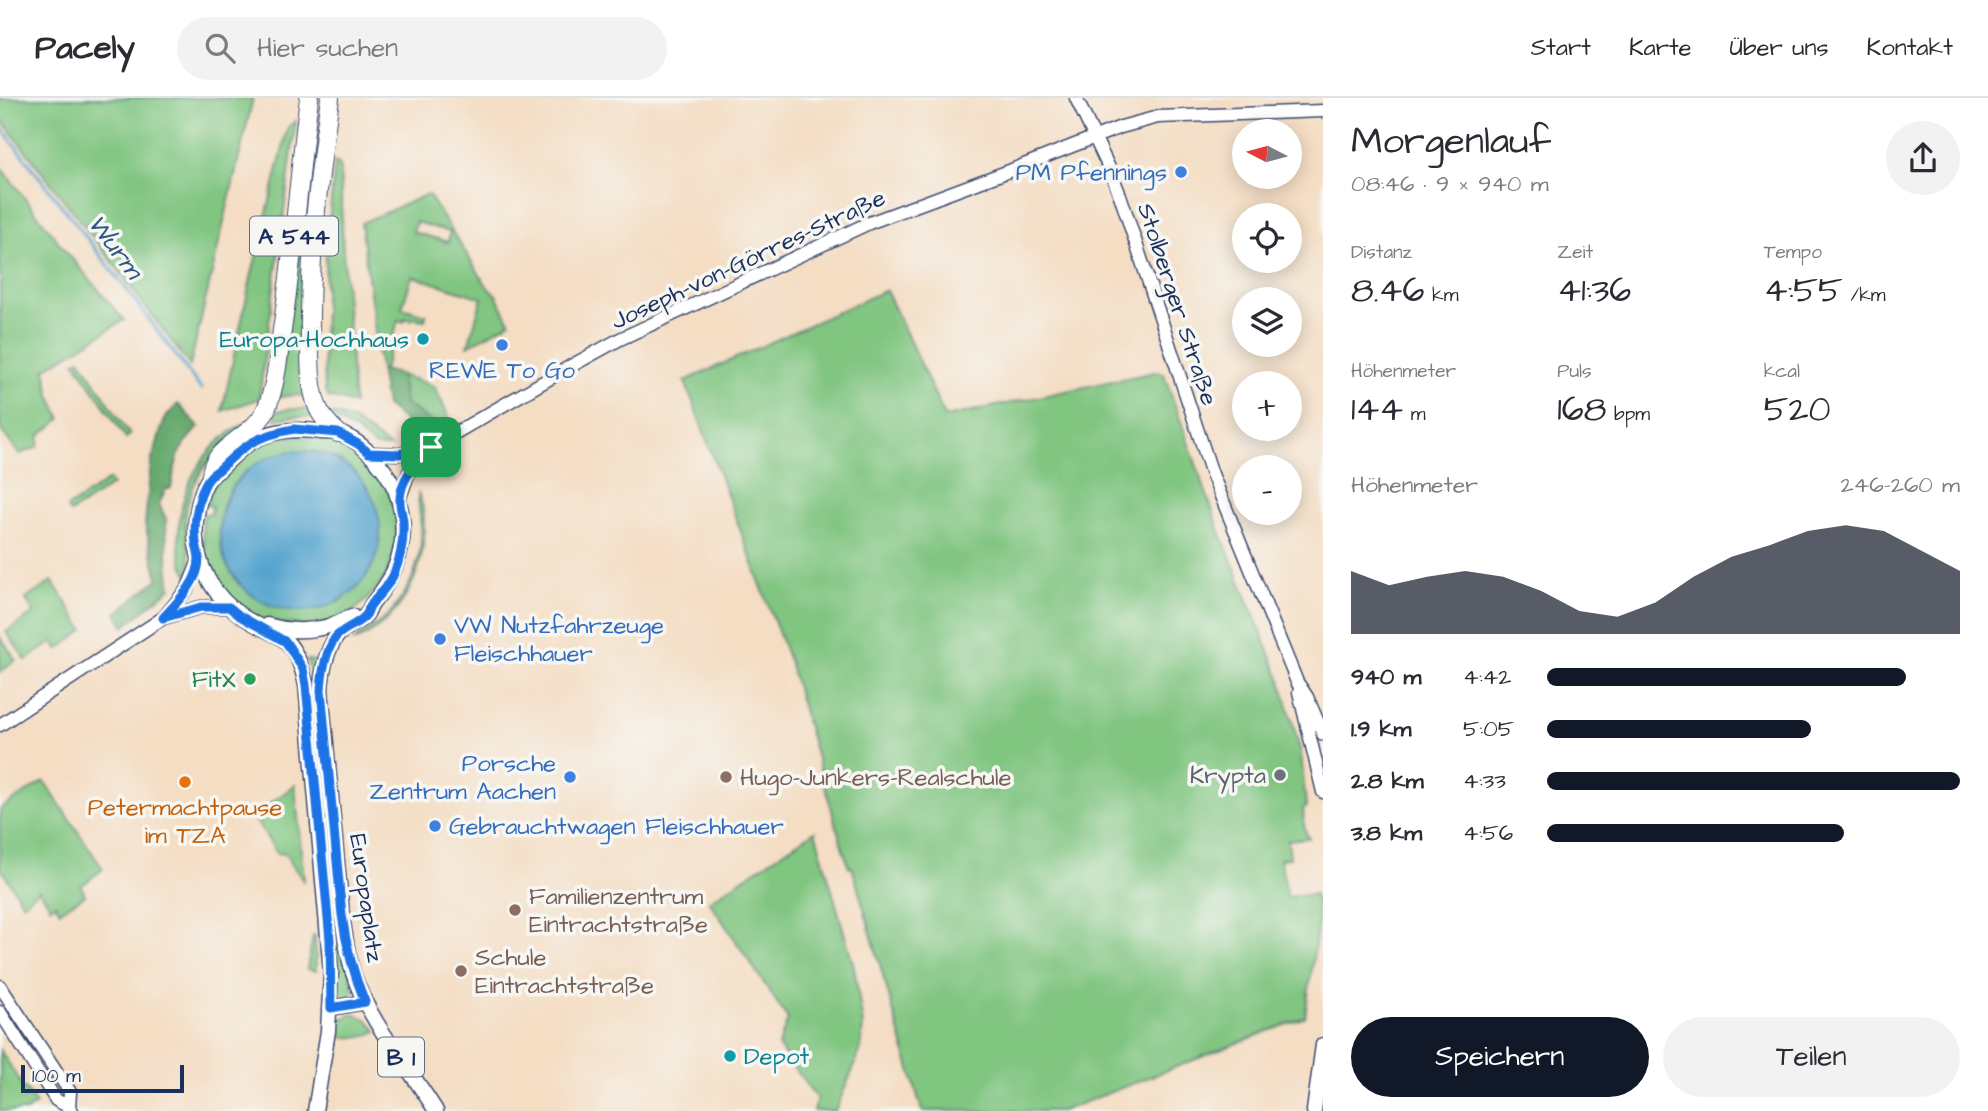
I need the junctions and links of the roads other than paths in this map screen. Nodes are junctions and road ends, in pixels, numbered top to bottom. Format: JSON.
{"nodes":[{"id":1,"x":309,"y":98,"type":"edge"},
{"id":2,"x":330,"y":98,"type":"edge"},
{"id":3,"x":1076,"y":98,"type":"edge"},
{"id":4,"x":1323,"y":111,"type":"edge"},
{"id":5,"x":1095,"y":136,"type":"junction"},
{"id":6,"x":338,"y":433,"type":"junction"},
{"id":7,"x":431,"y":447,"type":"junction"},
{"id":8,"x":369,"y":453,"type":"junction"},
{"id":9,"x":211,"y":475,"type":"junction"},
{"id":10,"x":399,"y":500,"type":"junction"},
{"id":11,"x":199,"y":560,"type":"junction"},
{"id":12,"x":229,"y":607,"type":"junction"},
{"id":13,"x":370,"y":607,"type":"junction"},
{"id":14,"x":163,"y":618,"type":"junction"},
{"id":15,"x":252,"y":623,"type":"junction"},
{"id":16,"x":1297,"y":682,"type":"junction"},
{"id":17,"x":0,"y":726,"type":"edge"},
{"id":18,"x":1323,"y":734,"type":"edge"},
{"id":19,"x":1323,"y":792,"type":"edge"},
{"id":20,"x":0,"y":986,"type":"edge"},
{"id":21,"x":365,"y":1002,"type":"junction"},
{"id":22,"x":331,"y":1008,"type":"junction"},
{"id":23,"x":0,"y":1012,"type":"edge"},
{"id":24,"x":1323,"y":1045,"type":"edge"},
{"id":25,"x":68,"y":1110,"type":"edge"},
{"id":26,"x":315,"y":1111,"type":"edge"},
{"id":27,"x":436,"y":1111,"type":"edge"},
{"id":28,"x":1314,"y":1111,"type":"edge"}],
"edges":[{"from":1,"to":9,"type":"highway","number":"A 544"},
{"from":2,"to":6,"type":"highway","number":"A 544"},
{"from":3,"to":5,"type":"main road","name":"Stolberger Straße"},
{"from":4,"to":5,"type":"main road","name":"Joseph-von-Görres-Straße"},
{"from":5,"to":7,"type":"main road","name":"Joseph-von-Görres-Straße"},
{"from":5,"to":16,"type":"main road","name":"Stolberger Straße"},
{"from":6,"to":8,"type":"main road","name":"Europaplatz","number":"B 1"},
{"from":6,"to":9,"type":"main road","name":"Europaplatz"},
{"from":7,"to":8,"type":"main road","name":"Joseph-von-Görres-Straße"},
{"from":7,"to":10,"type":"main road","name":"Joseph-von-Görres-Straße"},
{"from":8,"to":10,"type":"main road","name":"Europaplatz","number":"B 1"},
{"from":9,"to":11,"type":"main road","name":"Europaplatz"},
{"from":10,"to":13,"type":"main road","name":"Europaplatz","number":"B 1"},
{"from":11,"to":12,"type":"main road","name":"Europaplatz"},
{"from":11,"to":14,"type":"main road"},
{"from":12,"to":14,"type":"main road"},
{"from":12,"to":15,"type":"main road","name":"Europaplatz"},
{"from":13,"to":15,"type":"main road","name":"Europaplatz"},
{"from":13,"to":21,"type":"main road","name":"Europaplatz","number":"B 1"},
{"from":14,"to":17,"type":"main road"},
{"from":15,"to":22,"type":"main road","name":"Europaplatz"},
{"from":16,"to":18,"type":"main road","name":"Stolberger Straße"},
{"from":16,"to":19,"type":"main road","name":"Stolberger Straße"},
{"from":20,"to":25,"type":"main road"},
{"from":21,"to":22,"type":"main road"},
{"from":21,"to":27,"type":"main road","number":"B 1"},
{"from":22,"to":26,"type":"main road","name":"Europaplatz"},
{"from":23,"to":25,"type":"main road"},
{"from":24,"to":28,"type":"main road"}]}
